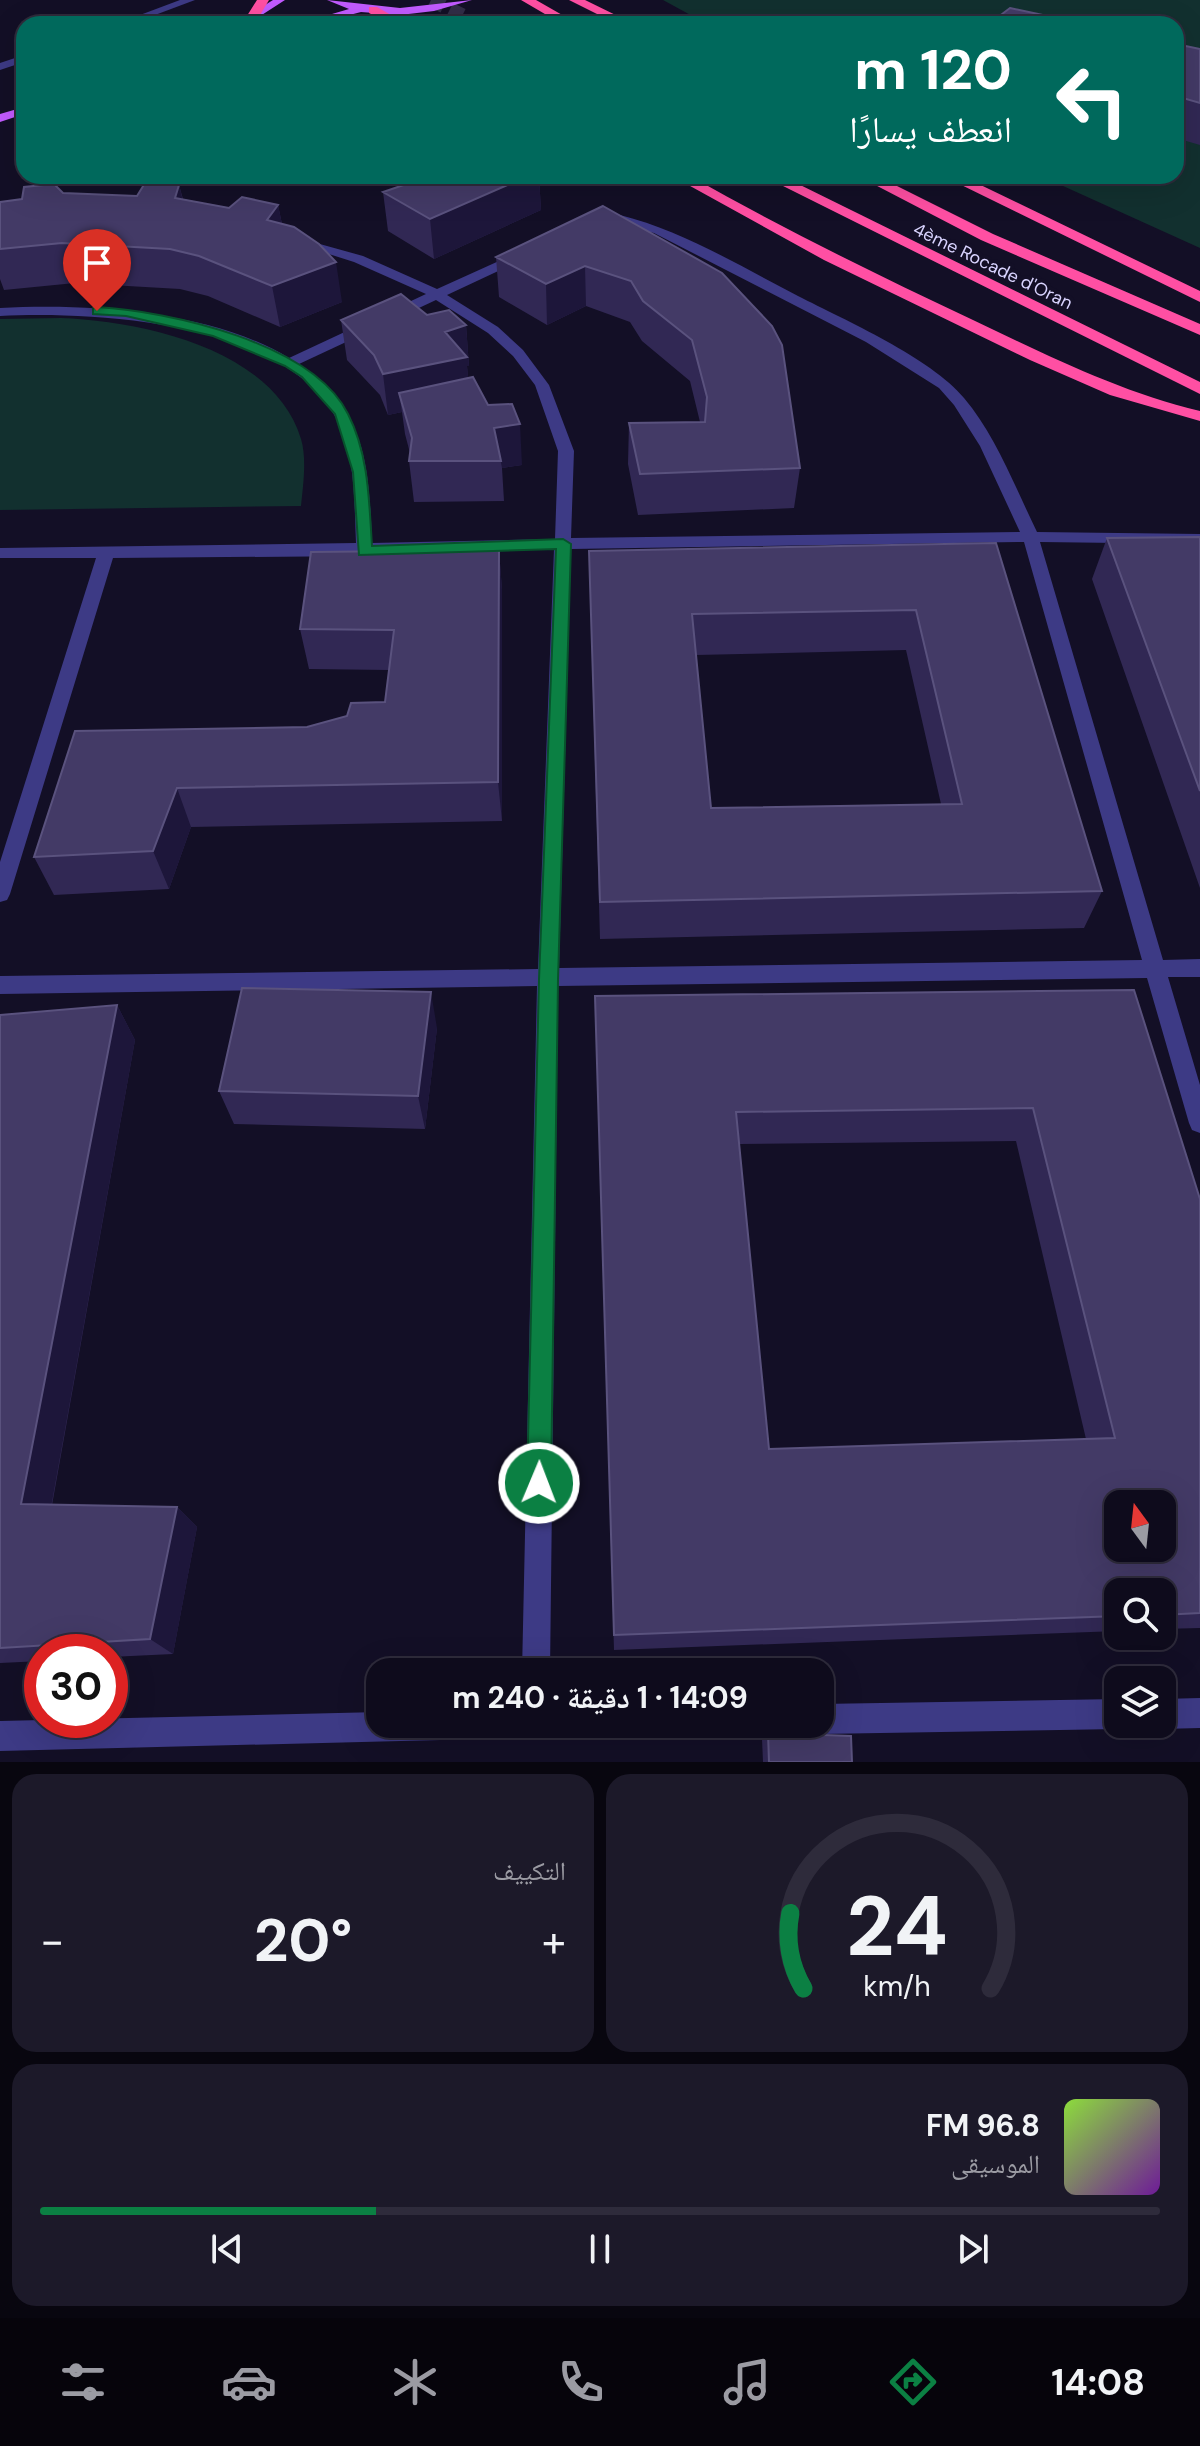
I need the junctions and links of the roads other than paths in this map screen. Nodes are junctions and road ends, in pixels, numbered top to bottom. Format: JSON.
{"nodes":[{"id":1,"x":190,"y":0,"type":"edge"},
{"id":2,"x":263,"y":0,"type":"edge"},
{"id":3,"x":280,"y":0,"type":"edge"},
{"id":4,"x":332,"y":0,"type":"edge"},
{"id":5,"x":467,"y":0,"type":"edge"},
{"id":6,"x":527,"y":0,"type":"edge"},
{"id":7,"x":575,"y":0,"type":"edge"},
{"id":8,"x":604,"y":0,"type":"edge"},
{"id":9,"x":368,"y":9,"type":"junction"},
{"id":10,"x":144,"y":16,"type":"edge"},
{"id":11,"x":250,"y":16,"type":"edge"},
{"id":12,"x":254,"y":16,"type":"edge"},
{"id":13,"x":338,"y":16,"type":"edge"},
{"id":14,"x":383,"y":16,"type":"edge"},
{"id":15,"x":557,"y":16,"type":"edge"},
{"id":16,"x":610,"y":16,"type":"edge"},
{"id":17,"x":620,"y":16,"type":"edge"},
{"id":18,"x":693,"y":184,"type":"edge"},
{"id":19,"x":786,"y":184,"type":"edge"},
{"id":20,"x":881,"y":184,"type":"edge"},
{"id":21,"x":967,"y":184,"type":"edge"},
{"id":22,"x":590,"y":223,"type":"edge"},
{"id":23,"x":276,"y":234,"type":"edge"},
{"id":24,"x":539,"y":246,"type":"edge"},
{"id":25,"x":438,"y":295,"type":"junction"},
{"id":26,"x":1200,"y":297,"type":"edge"},
{"id":27,"x":0,"y":312,"type":"edge"},
{"id":28,"x":1200,"y":330,"type":"edge"},
{"id":29,"x":290,"y":363,"type":"junction"},
{"id":30,"x":1200,"y":389,"type":"edge"},
{"id":31,"x":1200,"y":416,"type":"edge"},
{"id":32,"x":1030,"y":535,"type":"junction"},
{"id":33,"x":1200,"y":539,"type":"edge"},
{"id":34,"x":563,"y":544,"type":"junction"},
{"id":35,"x":364,"y":551,"type":"junction"},
{"id":36,"x":0,"y":553,"type":"edge"},
{"id":37,"x":106,"y":553,"type":"junction"},
{"id":38,"x":0,"y":894,"type":"edge"},
{"id":39,"x":1200,"y":968,"type":"edge"},
{"id":40,"x":1155,"y":971,"type":"junction"},
{"id":41,"x":548,"y":980,"type":"junction"},
{"id":42,"x":0,"y":985,"type":"edge"},
{"id":43,"x":1200,"y":1123,"type":"edge"},
{"id":44,"x":536,"y":1658,"type":"edge"},
{"id":45,"x":1200,"y":1713,"type":"edge"},
{"id":46,"x":1104,"y":1714,"type":"edge"},
{"id":47,"x":1176,"y":1714,"type":"edge"},
{"id":48,"x":834,"y":1719,"type":"edge"},
{"id":49,"x":366,"y":1727,"type":"edge"},
{"id":50,"x":0,"y":1736,"type":"edge"}],
"edges":[{"from":1,"to":10,"type":"street"},
{"from":2,"to":11,"type":"highway"},
{"from":3,"to":12,"type":"main road"},
{"from":4,"to":9,"type":"main road"},
{"from":5,"to":9,"type":"main road"},
{"from":6,"to":15,"type":"highway"},
{"from":7,"to":16,"type":"highway"},
{"from":8,"to":17,"type":"highway"},
{"from":9,"to":13,"type":"main road"},
{"from":9,"to":14,"type":"highway"},
{"from":18,"to":31,"type":"highway"},
{"from":19,"to":30,"type":"highway","name":"4ème Rocade d'Oran"},
{"from":20,"to":28,"type":"highway","name":"4ème Rocade d'Oran"},
{"from":21,"to":26,"type":"highway"},
{"from":22,"to":32,"type":"street"},
{"from":23,"to":25,"type":"street"},
{"from":24,"to":25,"type":"street"},
{"from":25,"to":29,"type":"street"},
{"from":25,"to":34,"type":"street"},
{"from":27,"to":29,"type":"street"},
{"from":29,"to":35,"type":"street"},
{"from":32,"to":33,"type":"street"},
{"from":32,"to":34,"type":"street"},
{"from":32,"to":40,"type":"street"},
{"from":34,"to":35,"type":"street"},
{"from":34,"to":41,"type":"street"},
{"from":35,"to":37,"type":"street"},
{"from":36,"to":37,"type":"street"},
{"from":37,"to":38,"type":"street"},
{"from":39,"to":40,"type":"street"},
{"from":40,"to":41,"type":"street"},
{"from":40,"to":43,"type":"street"},
{"from":41,"to":42,"type":"street"},
{"from":41,"to":44,"type":"street"},
{"from":45,"to":47,"type":"street"},
{"from":46,"to":48,"type":"street"},
{"from":49,"to":50,"type":"street"}]}
